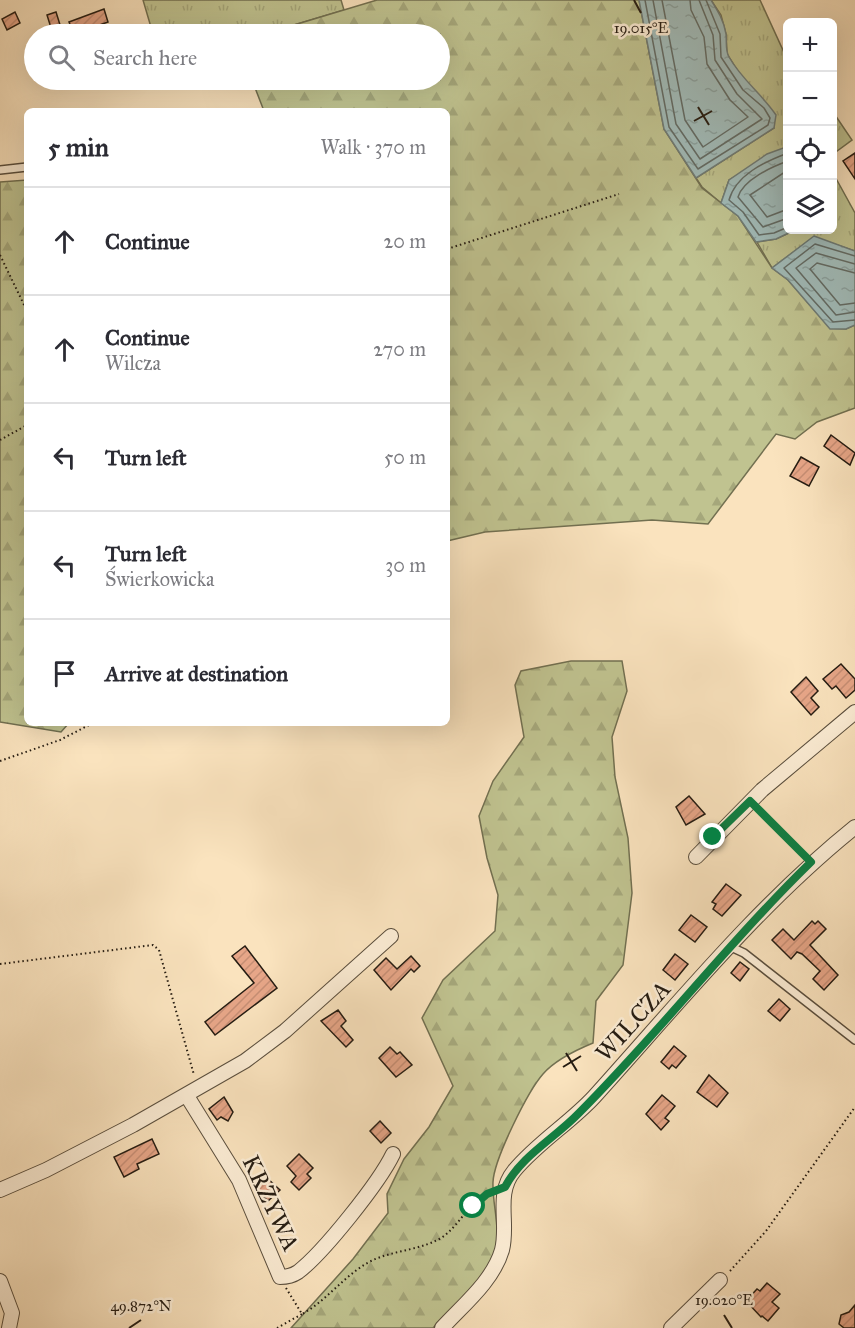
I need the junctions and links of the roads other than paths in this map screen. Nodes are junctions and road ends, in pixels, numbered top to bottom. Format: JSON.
{"nodes":[{"id":1,"x":24,"y":167,"type":"edge"},
{"id":2,"x":0,"y":170,"type":"edge"},
{"id":3,"x":855,"y":712,"type":"edge"},
{"id":4,"x":855,"y":826,"type":"edge"},
{"id":5,"x":696,"y":857,"type":"dead end"},
{"id":6,"x":391,"y":936,"type":"dead end"},
{"id":7,"x":731,"y":947,"type":"junction"},
{"id":8,"x":855,"y":1040,"type":"edge"},
{"id":9,"x":193,"y":1093,"type":"junction"},
{"id":10,"x":393,"y":1154,"type":"dead end"},
{"id":11,"x":0,"y":1190,"type":"edge"},
{"id":12,"x":720,"y":1280,"type":"road end"},
{"id":13,"x":0,"y":1281,"type":"edge"},
{"id":14,"x":9,"y":1328,"type":"edge"},
{"id":15,"x":442,"y":1328,"type":"edge"},
{"id":16,"x":671,"y":1328,"type":"edge"}],
"edges":[{"from":1,"to":2,"type":"lane"},
{"from":3,"to":5,"type":"street"},
{"from":4,"to":7,"type":"street","name":"WILCZA"},
{"from":6,"to":9,"type":"street"},
{"from":7,"to":8,"type":"lane"},
{"from":7,"to":15,"type":"street","name":"WILCZA"},
{"from":9,"to":10,"type":"street","name":"KRZYWA"},
{"from":9,"to":11,"type":"street"},
{"from":12,"to":16,"type":"street"},
{"from":13,"to":14,"type":"street"}]}
